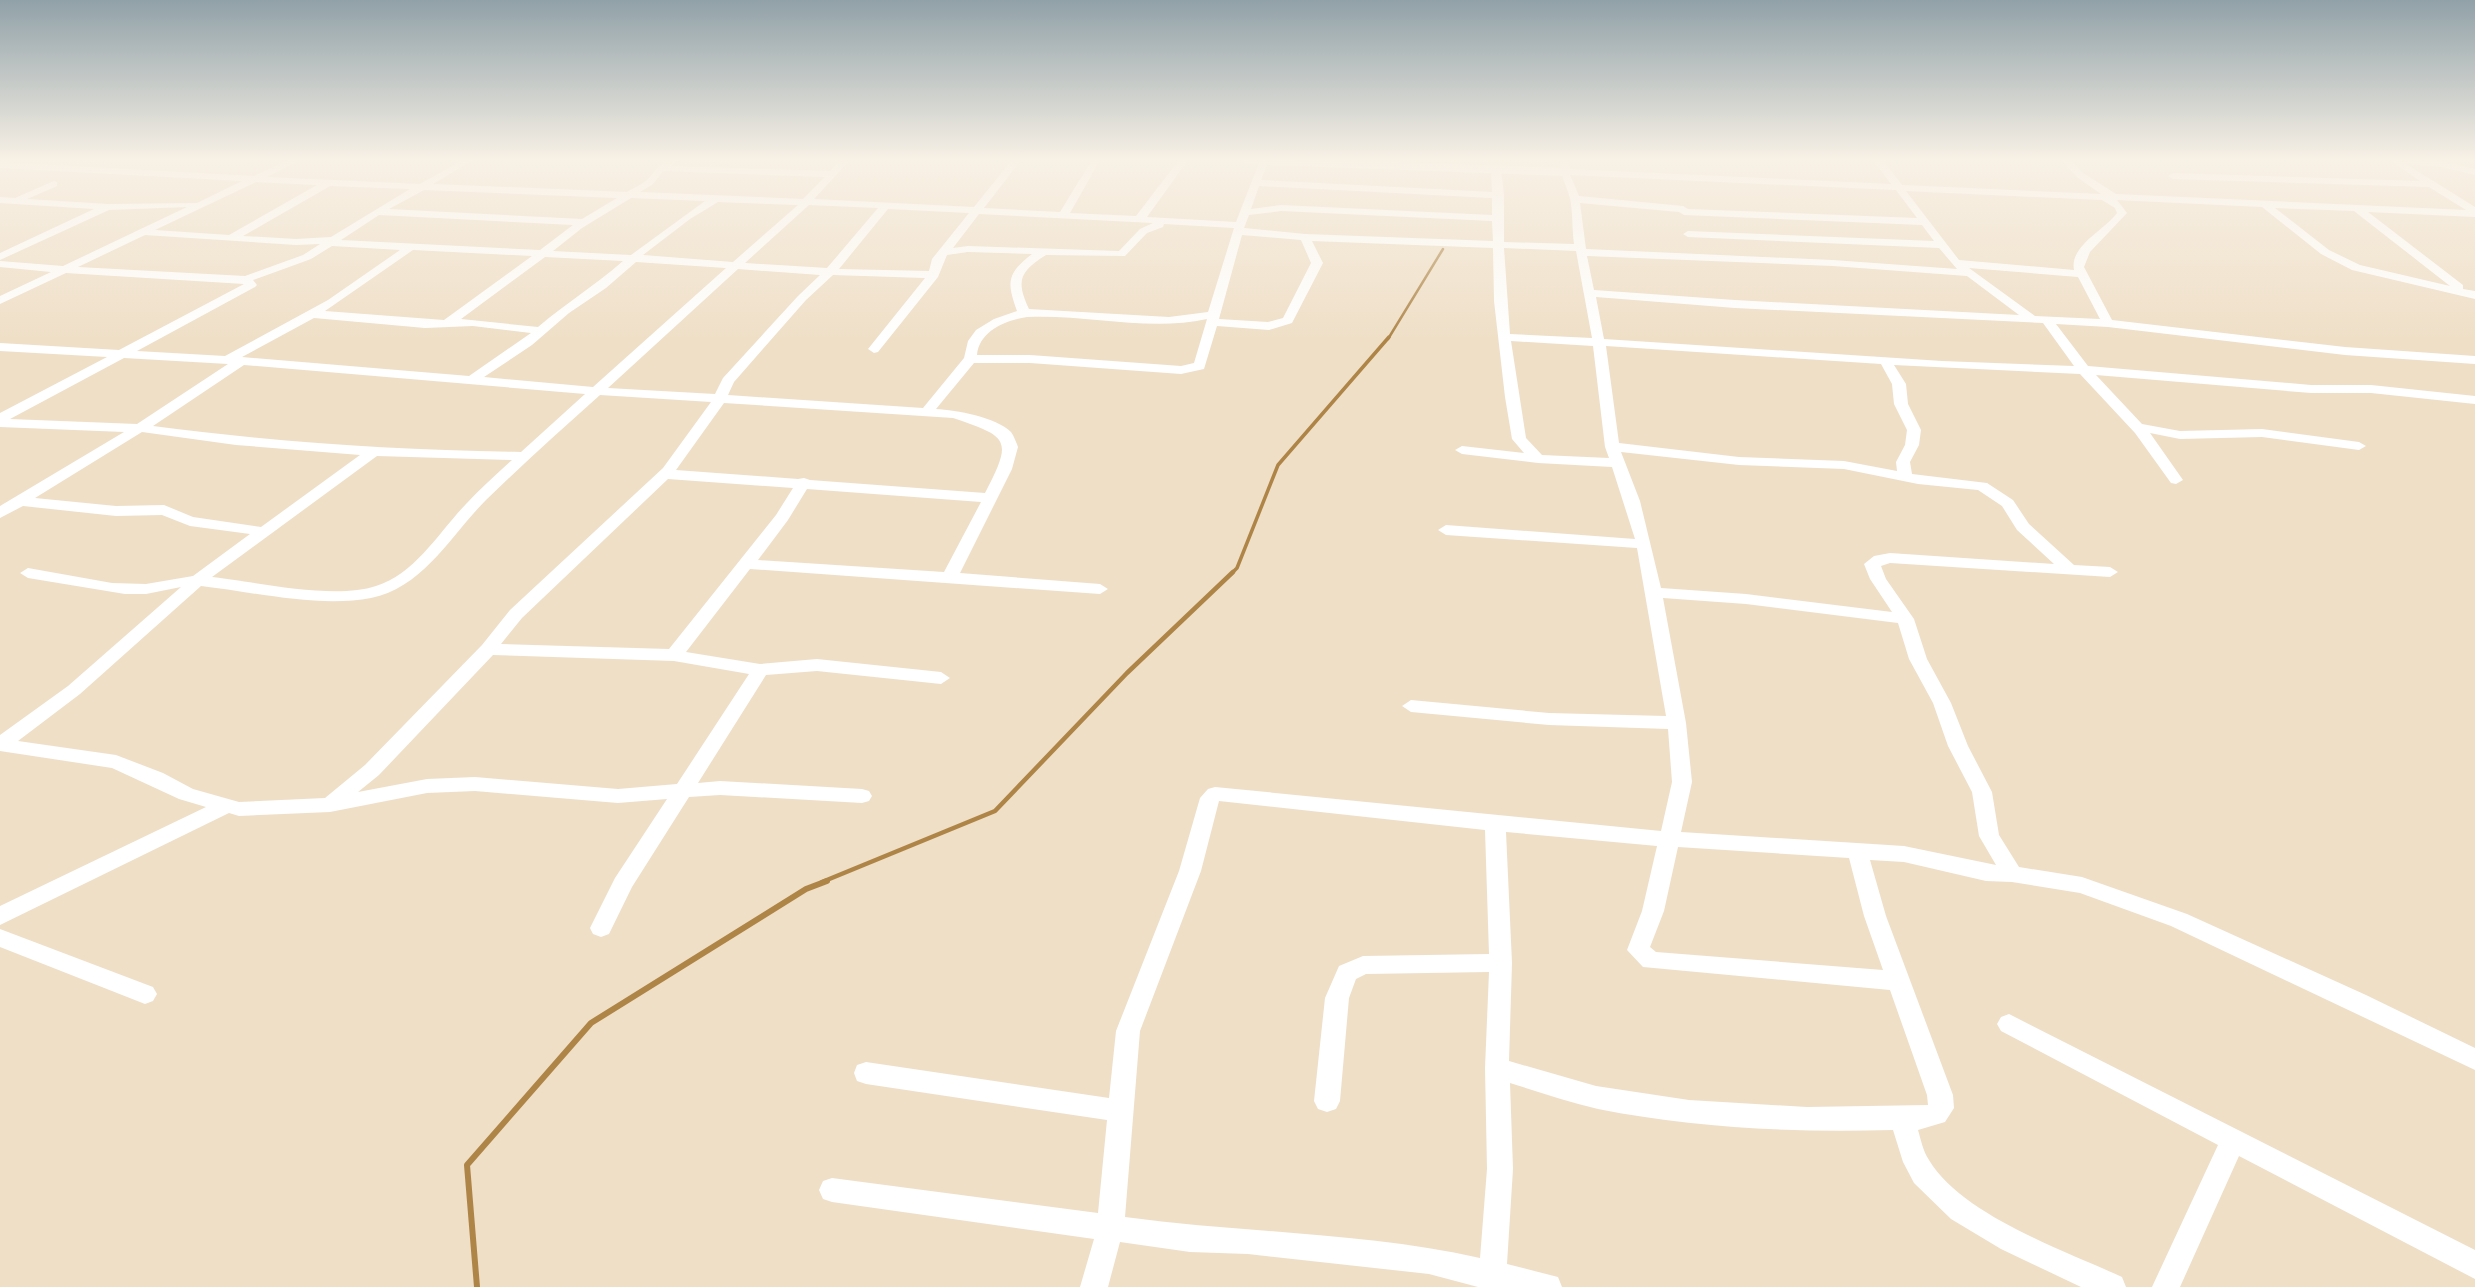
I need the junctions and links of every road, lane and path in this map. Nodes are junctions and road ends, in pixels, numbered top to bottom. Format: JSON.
{"nodes":[{"id":1,"x":78,"y":220,"type":"edge"},
{"id":2,"x":170,"y":220,"type":"edge"},
{"id":3,"x":262,"y":220,"type":"edge"},
{"id":4,"x":365,"y":220,"type":"edge"},
{"id":5,"x":544,"y":220,"type":"edge"},
{"id":6,"x":587,"y":220,"type":"edge"},
{"id":7,"x":682,"y":220,"type":"edge"},
{"id":8,"x":789,"y":220,"type":"edge"},
{"id":9,"x":873,"y":220,"type":"edge"},
{"id":10,"x":966,"y":220,"type":"edge"},
{"id":11,"x":1140,"y":220,"type":"edge"},
{"id":12,"x":1241,"y":220,"type":"edge"},
{"id":13,"x":1496,"y":220,"type":"edge"},
{"id":14,"x":1577,"y":220,"type":"edge"},
{"id":15,"x":1685,"y":220,"type":"edge"},
{"id":16,"x":1884,"y":220,"type":"edge"},
{"id":17,"x":2118,"y":220,"type":"edge"},
{"id":18,"x":2284,"y":220,"type":"edge"},
{"id":19,"x":2372,"y":220,"type":"edge"},
{"id":20,"x":584,"y":222,"type":"junction"},
{"id":21,"x":1182,"y":222,"type":"junction"},
{"id":22,"x":1927,"y":222,"type":"joint"},
{"id":23,"x":1238,"y":228,"type":"junction"},
{"id":24,"x":145,"y":232,"type":"junction"},
{"id":25,"x":1688,"y":234,"type":"junction"},
{"id":26,"x":1306,"y":237,"type":"junction"},
{"id":27,"x":229,"y":238,"type":"junction"},
{"id":28,"x":335,"y":241,"type":"junction"},
{"id":29,"x":1500,"y":244,"type":"junction"},
{"id":30,"x":1942,"y":245,"type":"junction"},
{"id":31,"x":409,"y":248,"type":"junction"},
{"id":32,"x":1581,"y":250,"type":"junction"},
{"id":33,"x":945,"y":251,"type":"junction"},
{"id":34,"x":1042,"y":253,"type":"junction"},
{"id":35,"x":540,"y":254,"type":"junction"},
{"id":36,"x":0,"y":257,"type":"edge"},
{"id":37,"x":1698,"y":257,"type":"junction"},
{"id":38,"x":633,"y":258,"type":"junction"},
{"id":39,"x":1956,"y":263,"type":"junction"},
{"id":40,"x":0,"y":264,"type":"edge"},
{"id":41,"x":736,"y":265,"type":"junction"},
{"id":42,"x":65,"y":269,"type":"junction"},
{"id":43,"x":830,"y":272,"type":"junction"},
{"id":44,"x":1967,"y":273,"type":"junction"},
{"id":45,"x":2079,"y":274,"type":"junction"},
{"id":46,"x":934,"y":275,"type":"junction"},
{"id":47,"x":246,"y":279,"type":"junction"},
{"id":48,"x":1590,"y":293,"type":"junction"},
{"id":49,"x":2473,"y":296,"type":"edge"},
{"id":50,"x":0,"y":300,"type":"edge"},
{"id":51,"x":1024,"y":313,"type":"junction"},
{"id":52,"x":313,"y":314,"type":"junction"},
{"id":53,"x":1214,"y":318,"type":"junction"},
{"id":54,"x":2032,"y":319,"type":"junction"},
{"id":55,"x":2047,"y":321,"type":"junction"},
{"id":56,"x":447,"y":323,"type":"junction"},
{"id":57,"x":2108,"y":323,"type":"junction"},
{"id":58,"x":541,"y":331,"type":"junction"},
{"id":59,"x":1506,"y":337,"type":"junction"},
{"id":60,"x":1599,"y":343,"type":"junction"},
{"id":61,"x":0,"y":347,"type":"edge"},
{"id":62,"x":874,"y":349,"type":"dead end"},
{"id":63,"x":122,"y":354,"type":"junction"},
{"id":64,"x":970,"y":359,"type":"junction"},
{"id":65,"x":235,"y":360,"type":"junction"},
{"id":66,"x":2475,"y":360,"type":"edge"},
{"id":67,"x":1886,"y":362,"type":"junction"},
{"id":68,"x":2084,"y":370,"type":"junction"},
{"id":69,"x":472,"y":380,"type":"junction"},
{"id":70,"x":599,"y":391,"type":"junction"},
{"id":71,"x":718,"y":399,"type":"junction"},
{"id":72,"x":2475,"y":400,"type":"edge"},
{"id":73,"x":928,"y":410,"type":"junction"},
{"id":74,"x":0,"y":421,"type":"edge"},
{"id":75,"x":2137,"y":427,"type":"junction"},
{"id":76,"x":140,"y":428,"type":"junction"},
{"id":77,"x":2359,"y":446,"type":"dead end"},
{"id":78,"x":1612,"y":447,"type":"junction"},
{"id":79,"x":1462,"y":450,"type":"dead end"},
{"id":80,"x":373,"y":451,"type":"junction"},
{"id":81,"x":526,"y":456,"type":"junction"},
{"id":82,"x":1538,"y":459,"type":"junction"},
{"id":83,"x":1618,"y":463,"type":"junction"},
{"id":84,"x":664,"y":474,"type":"junction"},
{"id":85,"x":1905,"y":477,"type":"junction"},
{"id":86,"x":2176,"y":480,"type":"dead end"},
{"id":87,"x":804,"y":482,"type":"junction"},
{"id":88,"x":989,"y":498,"type":"junction"},
{"id":89,"x":21,"y":501,"type":"junction"},
{"id":90,"x":0,"y":513,"type":"edge"},
{"id":91,"x":1446,"y":530,"type":"dead end"},
{"id":92,"x":266,"y":532,"type":"junction"},
{"id":93,"x":1642,"y":544,"type":"junction"},
{"id":94,"x":745,"y":564,"type":"junction"},
{"id":95,"x":2068,"y":568,"type":"junction"},
{"id":96,"x":2110,"y":572,"type":"dead end"},
{"id":97,"x":28,"y":573,"type":"dead end"},
{"id":98,"x":950,"y":576,"type":"junction"},
{"id":99,"x":198,"y":580,"type":"junction"},
{"id":100,"x":1100,"y":589,"type":"dead end"},
{"id":101,"x":1654,"y":592,"type":"junction"},
{"id":102,"x":1905,"y":619,"type":"junction"},
{"id":103,"x":488,"y":649,"type":"junction"},
{"id":104,"x":674,"y":655,"type":"junction"},
{"id":105,"x":760,"y":670,"type":"junction"},
{"id":106,"x":941,"y":678,"type":"dead end"},
{"id":107,"x":1411,"y":706,"type":"dead end"},
{"id":108,"x":1677,"y":723,"type":"junction"},
{"id":109,"x":0,"y":745,"type":"edge"},
{"id":110,"x":684,"y":792,"type":"junction"},
{"id":111,"x":862,"y":796,"type":"dead end"},
{"id":112,"x":330,"y":805,"type":"junction"},
{"id":113,"x":226,"y":806,"type":"junction"},
{"id":114,"x":1495,"y":823,"type":"junction"},
{"id":115,"x":1670,"y":839,"type":"junction"},
{"id":116,"x":1857,"y":853,"type":"junction"},
{"id":117,"x":2012,"y":874,"type":"junction"},
{"id":118,"x":0,"y":916,"type":"edge"},
{"id":119,"x":601,"y":928,"type":"dead end"},
{"id":120,"x":0,"y":938,"type":"edge"},
{"id":121,"x":1501,"y":963,"type":"junction"},
{"id":122,"x":1899,"y":981,"type":"junction"},
{"id":123,"x":145,"y":994,"type":"dead end"},
{"id":124,"x":2009,"y":1024,"type":"dead end"},
{"id":125,"x":2475,"y":1060,"type":"edge"},
{"id":126,"x":1497,"y":1068,"type":"junction"},
{"id":127,"x":866,"y":1073,"type":"dead end"},
{"id":128,"x":1327,"y":1101,"type":"dead end"},
{"id":129,"x":1121,"y":1111,"type":"junction"},
{"id":130,"x":1902,"y":1119,"type":"junction"},
{"id":131,"x":2234,"y":1139,"type":"junction"},
{"id":132,"x":832,"y":1190,"type":"dead end"},
{"id":133,"x":1110,"y":1229,"type":"junction"},
{"id":134,"x":2475,"y":1265,"type":"edge"},
{"id":135,"x":1492,"y":1280,"type":"edge"},
{"id":136,"x":1094,"y":1287,"type":"edge"},
{"id":137,"x":1548,"y":1287,"type":"edge"},
{"id":138,"x":2112,"y":1287,"type":"edge"},
{"id":139,"x":2166,"y":1287,"type":"edge"}],
"edges":[{"from":1,"to":36,"type":"street"},
{"from":2,"to":24,"type":"street"},
{"from":3,"to":27,"type":"street"},
{"from":4,"to":28,"type":"street"},
{"from":5,"to":20,"type":"street"},
{"from":6,"to":20,"type":"street"},
{"from":7,"to":38,"type":"street"},
{"from":8,"to":41,"type":"street"},
{"from":9,"to":43,"type":"street"},
{"from":10,"to":33,"type":"street"},
{"from":11,"to":21,"type":"street"},
{"from":12,"to":23,"type":"street"},
{"from":13,"to":29,"type":"street"},
{"from":14,"to":32,"type":"street"},
{"from":15,"to":25,"type":"street"},
{"from":16,"to":22,"type":"street"},
{"from":17,"to":45,"type":"street"},
{"from":18,"to":49,"type":"street"},
{"from":19,"to":49,"type":"street"},
{"from":20,"to":35,"type":"street"},
{"from":21,"to":23,"type":"street"},
{"from":21,"to":34,"type":"street"},
{"from":22,"to":30,"type":"street"},
{"from":23,"to":26,"type":"street"},
{"from":23,"to":53,"type":"street"},
{"from":24,"to":27,"type":"street"},
{"from":24,"to":42,"type":"street"},
{"from":25,"to":30,"type":"street"},
{"from":25,"to":37,"type":"street"},
{"from":26,"to":29,"type":"street"},
{"from":26,"to":53,"type":"street"},
{"from":27,"to":28,"type":"street"},
{"from":28,"to":31,"type":"street"},
{"from":28,"to":47,"type":"street"},
{"from":29,"to":32,"type":"street"},
{"from":29,"to":59,"type":"street"},
{"from":30,"to":39,"type":"street"},
{"from":31,"to":35,"type":"street"},
{"from":31,"to":52,"type":"street"},
{"from":32,"to":37,"type":"street"},
{"from":32,"to":48,"type":"street"},
{"from":33,"to":34,"type":"street"},
{"from":33,"to":46,"type":"street"},
{"from":34,"to":51,"type":"street"},
{"from":35,"to":38,"type":"street"},
{"from":35,"to":56,"type":"street"},
{"from":37,"to":44,"type":"street"},
{"from":38,"to":41,"type":"street"},
{"from":38,"to":58,"type":"street"},
{"from":39,"to":44,"type":"street"},
{"from":39,"to":45,"type":"street"},
{"from":40,"to":42,"type":"street"},
{"from":41,"to":43,"type":"street"},
{"from":41,"to":70,"type":"street"},
{"from":42,"to":47,"type":"street"},
{"from":42,"to":50,"type":"street"},
{"from":43,"to":46,"type":"street"},
{"from":43,"to":71,"type":"street"},
{"from":44,"to":54,"type":"street"},
{"from":45,"to":57,"type":"street"},
{"from":46,"to":62,"type":"street"},
{"from":47,"to":63,"type":"street"},
{"from":48,"to":54,"type":"street"},
{"from":48,"to":60,"type":"street"},
{"from":51,"to":53,"type":"street"},
{"from":51,"to":64,"type":"street"},
{"from":52,"to":56,"type":"street"},
{"from":52,"to":65,"type":"street"},
{"from":53,"to":64,"type":"street"},
{"from":54,"to":55,"type":"street"},
{"from":55,"to":57,"type":"street"},
{"from":55,"to":68,"type":"street"},
{"from":56,"to":58,"type":"street"},
{"from":57,"to":66,"type":"street"},
{"from":58,"to":69,"type":"street"},
{"from":59,"to":60,"type":"street"},
{"from":59,"to":82,"type":"street"},
{"from":60,"to":67,"type":"street"},
{"from":60,"to":78,"type":"street"},
{"from":61,"to":63,"type":"street"},
{"from":63,"to":65,"type":"street"},
{"from":63,"to":74,"type":"street"},
{"from":64,"to":73,"type":"street"},
{"from":65,"to":69,"type":"street"},
{"from":65,"to":76,"type":"street"},
{"from":67,"to":68,"type":"street"},
{"from":67,"to":85,"type":"street"},
{"from":68,"to":72,"type":"street"},
{"from":68,"to":75,"type":"street"},
{"from":69,"to":70,"type":"street"},
{"from":70,"to":71,"type":"street"},
{"from":70,"to":81,"type":"street"},
{"from":71,"to":73,"type":"street"},
{"from":71,"to":84,"type":"street"},
{"from":73,"to":88,"type":"street"},
{"from":74,"to":76,"type":"street"},
{"from":75,"to":77,"type":"street"},
{"from":75,"to":86,"type":"street"},
{"from":76,"to":80,"type":"street"},
{"from":76,"to":89,"type":"street"},
{"from":78,"to":83,"type":"street"},
{"from":78,"to":85,"type":"street"},
{"from":79,"to":82,"type":"street"},
{"from":80,"to":81,"type":"street"},
{"from":80,"to":92,"type":"street"},
{"from":81,"to":99,"type":"street"},
{"from":82,"to":83,"type":"street"},
{"from":83,"to":93,"type":"street"},
{"from":84,"to":87,"type":"street"},
{"from":84,"to":103,"type":"street"},
{"from":85,"to":95,"type":"street"},
{"from":87,"to":88,"type":"street"},
{"from":87,"to":94,"type":"street"},
{"from":88,"to":98,"type":"street"},
{"from":89,"to":90,"type":"street"},
{"from":89,"to":92,"type":"street"},
{"from":91,"to":93,"type":"street"},
{"from":92,"to":99,"type":"street"},
{"from":93,"to":101,"type":"street"},
{"from":94,"to":98,"type":"street"},
{"from":94,"to":104,"type":"street"},
{"from":95,"to":96,"type":"street"},
{"from":95,"to":102,"type":"street"},
{"from":97,"to":99,"type":"street"},
{"from":98,"to":100,"type":"street"},
{"from":99,"to":109,"type":"street"},
{"from":101,"to":102,"type":"street"},
{"from":101,"to":108,"type":"street"},
{"from":102,"to":117,"type":"street"},
{"from":103,"to":104,"type":"street"},
{"from":103,"to":112,"type":"street"},
{"from":104,"to":105,"type":"street"},
{"from":105,"to":106,"type":"street"},
{"from":105,"to":110,"type":"street"},
{"from":107,"to":108,"type":"street"},
{"from":108,"to":115,"type":"street"},
{"from":109,"to":113,"type":"street"},
{"from":110,"to":111,"type":"street"},
{"from":110,"to":112,"type":"street"},
{"from":110,"to":119,"type":"street"},
{"from":112,"to":113,"type":"street"},
{"from":113,"to":118,"type":"street"},
{"from":114,"to":115,"type":"street"},
{"from":114,"to":121,"type":"street"},
{"from":114,"to":129,"type":"street"},
{"from":115,"to":116,"type":"street"},
{"from":115,"to":122,"type":"street"},
{"from":116,"to":117,"type":"street"},
{"from":116,"to":122,"type":"street"},
{"from":117,"to":125,"type":"street"},
{"from":120,"to":123,"type":"street"},
{"from":121,"to":126,"type":"street"},
{"from":121,"to":128,"type":"street"},
{"from":122,"to":130,"type":"street"},
{"from":124,"to":131,"type":"street"},
{"from":126,"to":130,"type":"street"},
{"from":126,"to":135,"type":"street"},
{"from":127,"to":129,"type":"street"},
{"from":129,"to":133,"type":"street"},
{"from":130,"to":138,"type":"street"},
{"from":131,"to":134,"type":"street"},
{"from":131,"to":139,"type":"street"},
{"from":132,"to":133,"type":"street"},
{"from":133,"to":135,"type":"street"},
{"from":133,"to":136,"type":"street"},
{"from":135,"to":137,"type":"street"}]}
